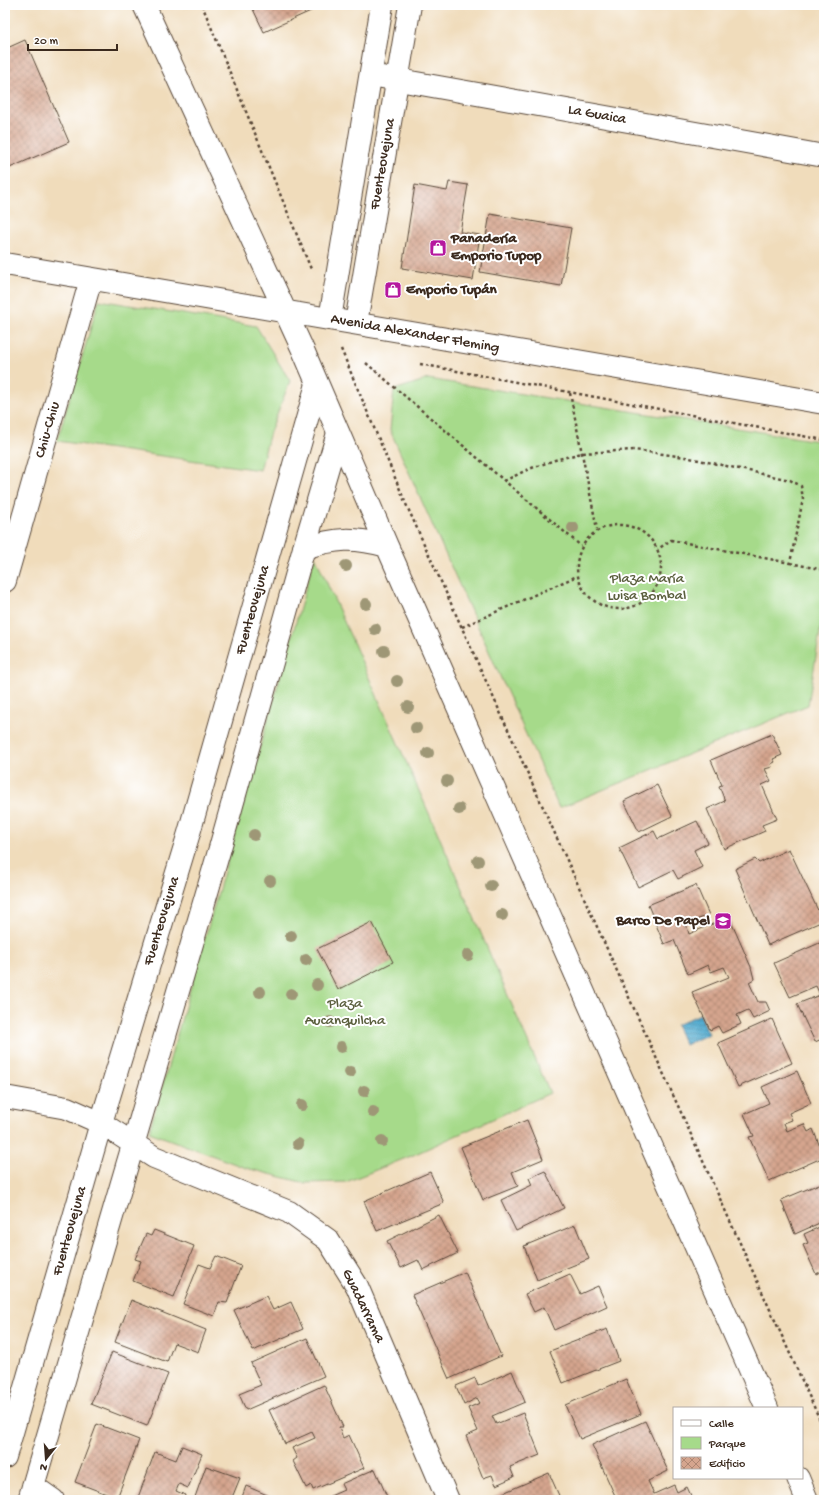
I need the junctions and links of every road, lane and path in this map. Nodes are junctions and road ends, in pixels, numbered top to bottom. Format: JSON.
{"nodes":[{"id":1,"x":144,"y":5,"type":"edge"},
{"id":2,"x":202,"y":5,"type":"edge"},
{"id":3,"x":382,"y":5,"type":"edge"},
{"id":4,"x":410,"y":5,"type":"edge"},
{"id":5,"x":371,"y":75,"type":"junction"},
{"id":6,"x":397,"y":80,"type":"junction"},
{"id":7,"x":824,"y":156,"type":"edge"},
{"id":8,"x":5,"y":264,"type":"edge"},
{"id":9,"x":311,"y":271,"type":"dead end"},
{"id":10,"x":91,"y":279,"type":"junction"},
{"id":11,"x":285,"y":312,"type":"junction"},
{"id":12,"x":330,"y":319,"type":"junction"},
{"id":13,"x":356,"y":323,"type":"junction"},
{"id":14,"x":345,"y":359,"type":"dead end"},
{"id":15,"x":366,"y":363,"type":"dead end"},
{"id":16,"x":415,"y":363,"type":"dead end"},
{"id":17,"x":318,"y":384,"type":"junction"},
{"id":18,"x":570,"y":393,"type":"junction"},
{"id":19,"x":824,"y":403,"type":"edge"},
{"id":20,"x":338,"y":433,"type":"junction"},
{"id":21,"x":824,"y":440,"type":"edge"},
{"id":22,"x":582,"y":454,"type":"junction"},
{"id":23,"x":504,"y":481,"type":"junction"},
{"id":24,"x":598,"y":530,"type":"junction"},
{"id":25,"x":387,"y":546,"type":"junction"},
{"id":26,"x":581,"y":546,"type":"junction"},
{"id":27,"x":304,"y":548,"type":"junction"},
{"id":28,"x":658,"y":549,"type":"junction"},
{"id":29,"x":790,"y":563,"type":"junction"},
{"id":30,"x":824,"y":570,"type":"edge"},
{"id":31,"x":577,"y":576,"type":"junction"},
{"id":32,"x":5,"y":581,"type":"edge"},
{"id":33,"x":462,"y":628,"type":"junction"},
{"id":34,"x":5,"y":1096,"type":"edge"},
{"id":35,"x":101,"y":1123,"type":"junction"},
{"id":36,"x":134,"y":1143,"type":"junction"},
{"id":37,"x":767,"y":1407,"type":"edge"},
{"id":38,"x":824,"y":1429,"type":"edge"},
{"id":39,"x":5,"y":1457,"type":"edge"},
{"id":40,"x":798,"y":1479,"type":"edge"},
{"id":41,"x":31,"y":1493,"type":"edge"},
{"id":42,"x":53,"y":1500,"type":"edge"},
{"id":43,"x":448,"y":1500,"type":"edge"},
{"id":44,"x":808,"y":1500,"type":"edge"}],
"edges":[{"from":1,"to":11,"type":"street"},
{"from":2,"to":9,"type":"path"},
{"from":3,"to":5,"type":"street","name":"Fuenteovejuna"},
{"from":4,"to":6,"type":"street","name":"Fuenteovejuna"},
{"from":5,"to":6,"type":"street","name":"La Guaica"},
{"from":5,"to":12,"type":"street","name":"Fuenteovejuna"},
{"from":6,"to":7,"type":"street","name":"La Guaica"},
{"from":6,"to":13,"type":"street","name":"Fuenteovejuna"},
{"from":8,"to":10,"type":"street","name":"Avenida Alexander Fleming"},
{"from":10,"to":11,"type":"street","name":"Avenida Alexander Fleming"},
{"from":10,"to":32,"type":"street","name":"Chiu-Chiu"},
{"from":11,"to":12,"type":"street","name":"Avenida Alexander Fleming"},
{"from":11,"to":17,"type":"street"},
{"from":12,"to":13,"type":"street","name":"Avenida Alexander Fleming"},
{"from":13,"to":19,"type":"street","name":"Avenida Alexander Fleming"},
{"from":14,"to":33,"type":"path"},
{"from":15,"to":23,"type":"path"},
{"from":16,"to":18,"type":"path"},
{"from":17,"to":20,"type":"street"},
{"from":17,"to":35,"type":"street","name":"Fuenteovejuna"},
{"from":18,"to":21,"type":"path"},
{"from":18,"to":22,"type":"path"},
{"from":20,"to":25,"type":"street"},
{"from":20,"to":27,"type":"street"},
{"from":22,"to":23,"type":"path"},
{"from":22,"to":24,"type":"path"},
{"from":22,"to":29,"type":"path"},
{"from":23,"to":26,"type":"path"},
{"from":24,"to":26,"type":"path"},
{"from":24,"to":28,"type":"path"},
{"from":25,"to":27,"type":"street"},
{"from":25,"to":37,"type":"street"},
{"from":26,"to":31,"type":"path"},
{"from":27,"to":36,"type":"street"},
{"from":28,"to":29,"type":"path"},
{"from":28,"to":31,"type":"path"},
{"from":29,"to":30,"type":"path"},
{"from":31,"to":33,"type":"path"},
{"from":33,"to":38,"type":"path"},
{"from":34,"to":35,"type":"street","name":"Guadarrama"},
{"from":35,"to":36,"type":"street","name":"Guadarrama"},
{"from":35,"to":39,"type":"street","name":"Fuenteovejuna"},
{"from":36,"to":41,"type":"street"},
{"from":36,"to":43,"type":"street","name":"Guadarrama"},
{"from":40,"to":44,"type":"street"},
{"from":41,"to":42,"type":"street"}]}
